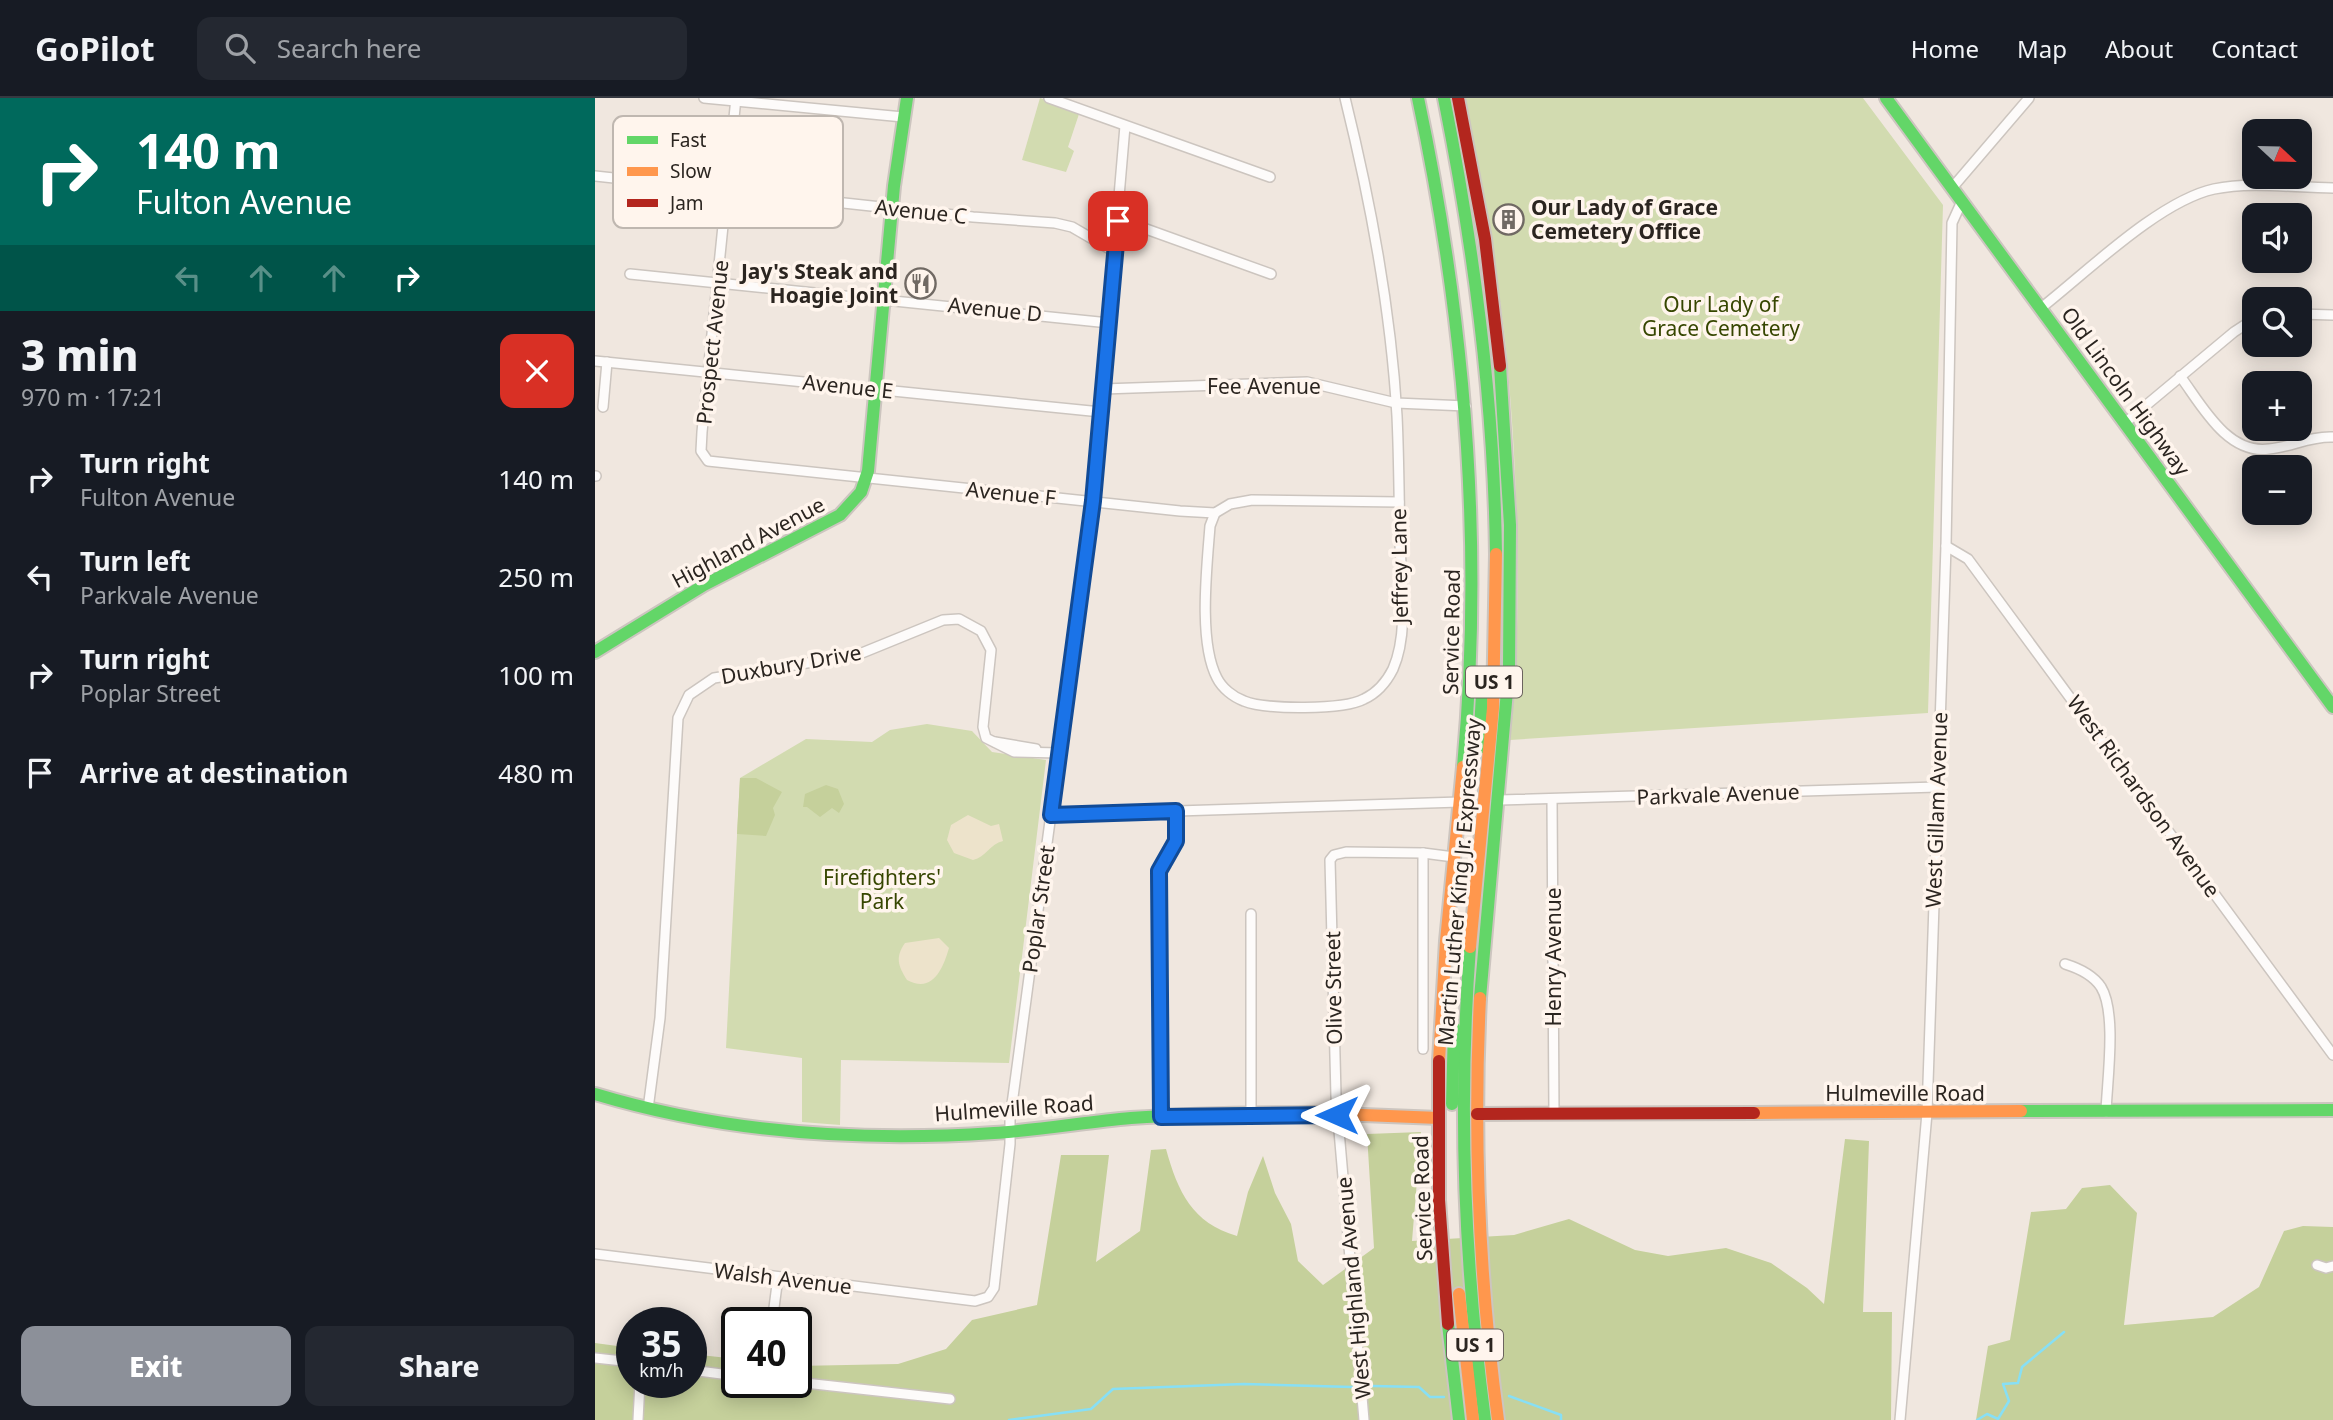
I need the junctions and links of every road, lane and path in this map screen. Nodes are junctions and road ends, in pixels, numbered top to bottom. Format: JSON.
{"nodes":[{"id":1,"x":704,"y":98,"type":"edge"},
{"id":2,"x":907,"y":98,"type":"edge"},
{"id":3,"x":1049,"y":98,"type":"edge"},
{"id":4,"x":1345,"y":98,"type":"edge"},
{"id":5,"x":1419,"y":98,"type":"edge"},
{"id":6,"x":1432,"y":98,"type":"edge"},
{"id":7,"x":1444,"y":98,"type":"edge"},
{"id":8,"x":1458,"y":98,"type":"edge"},
{"id":9,"x":1886,"y":98,"type":"edge"},
{"id":10,"x":2029,"y":98,"type":"edge"},
{"id":11,"x":736,"y":100,"type":"edge"},
{"id":12,"x":903,"y":117,"type":"junction"},
{"id":13,"x":1125,"y":127,"type":"junction"},
{"id":14,"x":595,"y":176,"type":"edge"},
{"id":15,"x":1270,"y":177,"type":"dead end"},
{"id":16,"x":613,"y":178,"type":"edge"},
{"id":17,"x":1952,"y":187,"type":"junction"},
{"id":18,"x":2333,"y":188,"type":"edge"},
{"id":19,"x":1962,"y":201,"type":"junction"},
{"id":20,"x":843,"y":203,"type":"edge"},
{"id":21,"x":892,"y":208,"type":"junction"},
{"id":22,"x":1118,"y":221,"type":"junction"},
{"id":23,"x":724,"y":228,"type":"edge"},
{"id":24,"x":1115,"y":252,"type":"junction"},
{"id":25,"x":630,"y":274,"type":"dead end"},
{"id":26,"x":1271,"y":274,"type":"dead end"},
{"id":27,"x":719,"y":282,"type":"junction"},
{"id":28,"x":884,"y":298,"type":"junction"},
{"id":29,"x":2041,"y":308,"type":"junction"},
{"id":30,"x":2312,"y":314,"type":"edge"},
{"id":31,"x":2333,"y":314,"type":"edge"},
{"id":32,"x":1109,"y":323,"type":"junction"},
{"id":33,"x":2242,"y":328,"type":"edge"},
{"id":34,"x":595,"y":360,"type":"edge"},
{"id":35,"x":607,"y":362,"type":"junction"},
{"id":36,"x":710,"y":373,"type":"junction"},
{"id":37,"x":2180,"y":376,"type":"junction"},
{"id":38,"x":876,"y":389,"type":"junction"},
{"id":39,"x":1103,"y":389,"type":"junction"},
{"id":40,"x":1396,"y":403,"type":"junction"},
{"id":41,"x":1465,"y":406,"type":"junction"},
{"id":42,"x":603,"y":407,"type":"dead end"},
{"id":43,"x":1101,"y":412,"type":"junction"},
{"id":44,"x":2126,"y":422,"type":"junction"},
{"id":45,"x":2333,"y":437,"type":"edge"},
{"id":46,"x":706,"y":459,"type":"joint"},
{"id":47,"x":866,"y":479,"type":"junction"},
{"id":48,"x":1093,"y":501,"type":"junction"},
{"id":49,"x":1399,"y":502,"type":"junction"},
{"id":50,"x":1215,"y":513,"type":"junction"},
{"id":51,"x":1946,"y":546,"type":"junction"},
{"id":52,"x":595,"y":652,"type":"edge"},
{"id":53,"x":2333,"y":707,"type":"edge"},
{"id":54,"x":1059,"y":753,"type":"junction"},
{"id":55,"x":1937,"y":787,"type":"junction"},
{"id":56,"x":1552,"y":799,"type":"junction"},
{"id":57,"x":1499,"y":800,"type":"junction"},
{"id":58,"x":1460,"y":803,"type":"junction"},
{"id":59,"x":1176,"y":811,"type":"junction"},
{"id":60,"x":1051,"y":815,"type":"junction"},
{"id":61,"x":1423,"y":853,"type":"junction"},
{"id":62,"x":1454,"y":857,"type":"junction"},
{"id":63,"x":1251,"y":914,"type":"dead end"},
{"id":64,"x":2065,"y":964,"type":"dead end"},
{"id":65,"x":1423,"y":1049,"type":"dead end"},
{"id":66,"x":2333,"y":1055,"type":"edge"},
{"id":67,"x":595,"y":1094,"type":"edge"},
{"id":68,"x":647,"y":1109,"type":"junction"},
{"id":69,"x":2333,"y":1111,"type":"edge"},
{"id":70,"x":2106,"y":1112,"type":"junction"},
{"id":71,"x":1927,"y":1113,"type":"junction"},
{"id":72,"x":1477,"y":1114,"type":"junction"},
{"id":73,"x":1554,"y":1114,"type":"junction"},
{"id":74,"x":1251,"y":1115,"type":"junction"},
{"id":75,"x":1337,"y":1115,"type":"junction"},
{"id":76,"x":1161,"y":1117,"type":"junction"},
{"id":77,"x":1439,"y":1118,"type":"junction"},
{"id":78,"x":1009,"y":1132,"type":"junction"},
{"id":79,"x":595,"y":1254,"type":"edge"},
{"id":80,"x":2317,"y":1265,"type":"dead end"},
{"id":81,"x":2333,"y":1266,"type":"edge"},
{"id":82,"x":778,"y":1277,"type":"junction"},
{"id":83,"x":971,"y":1301,"type":"joint"},
{"id":84,"x":774,"y":1307,"type":"edge"},
{"id":85,"x":595,"y":1358,"type":"edge"},
{"id":86,"x":616,"y":1361,"type":"edge"},
{"id":87,"x":812,"y":1384,"type":"edge"},
{"id":88,"x":639,"y":1398,"type":"edge"},
{"id":89,"x":950,"y":1399,"type":"dead end"},
{"id":90,"x":638,"y":1420,"type":"edge"},
{"id":91,"x":1364,"y":1420,"type":"edge"},
{"id":92,"x":1459,"y":1420,"type":"edge"},
{"id":93,"x":1473,"y":1420,"type":"edge"},
{"id":94,"x":1485,"y":1420,"type":"edge"},
{"id":95,"x":1498,"y":1420,"type":"edge"},
{"id":96,"x":1900,"y":1420,"type":"edge"}],
"edges":[{"from":1,"to":11,"type":"street"},
{"from":2,"to":12,"type":"main road","name":"Highland Avenue"},
{"from":3,"to":13,"type":"street"},
{"from":4,"to":40,"type":"street","name":"Jeffrey Lane"},
{"from":5,"to":41,"type":"main road","name":"Service Road"},
{"from":6,"to":93,"type":"main road","name":"Martin Luther King Jr. Expressway","number":"US 1"},
{"from":7,"to":94,"type":"main road","name":"Martin Luther King Jr. Expressway","number":"US 1"},
{"from":8,"to":57,"type":"main road"},
{"from":9,"to":17,"type":"main road","name":"Old Lincoln Highway"},
{"from":10,"to":17,"type":"street"},
{"from":11,"to":12,"type":"street"},
{"from":12,"to":21,"type":"main road","name":"Highland Avenue"},
{"from":13,"to":15,"type":"street"},
{"from":13,"to":22,"type":"street","name":"Poplar Street"},
{"from":14,"to":16,"type":"street","name":"Avenue C"},
{"from":17,"to":19,"type":"main road","name":"Old Lincoln Highway"},
{"from":18,"to":29,"type":"street"},
{"from":19,"to":29,"type":"main road","name":"Old Lincoln Highway"},
{"from":19,"to":51,"type":"street","name":"West Gillam Avenue"},
{"from":20,"to":21,"type":"street","name":"Avenue C"},
{"from":21,"to":24,"type":"street","name":"Avenue C"},
{"from":21,"to":28,"type":"main road","name":"Highland Avenue"},
{"from":22,"to":24,"type":"street","name":"Poplar Street"},
{"from":22,"to":26,"type":"street"},
{"from":23,"to":27,"type":"street","name":"Prospect Avenue"},
{"from":24,"to":32,"type":"street","name":"Poplar Street"},
{"from":25,"to":27,"type":"street","name":"Avenue D"},
{"from":27,"to":28,"type":"street","name":"Avenue D"},
{"from":27,"to":36,"type":"street","name":"Prospect Avenue"},
{"from":28,"to":32,"type":"street","name":"Avenue D"},
{"from":28,"to":38,"type":"main road","name":"Highland Avenue"},
{"from":29,"to":44,"type":"main road","name":"Old Lincoln Highway"},
{"from":30,"to":31,"type":"street"},
{"from":32,"to":39,"type":"street","name":"Poplar Street"},
{"from":33,"to":37,"type":"street"},
{"from":34,"to":35,"type":"street","name":"Avenue E"},
{"from":35,"to":36,"type":"street","name":"Avenue E"},
{"from":35,"to":42,"type":"street"},
{"from":36,"to":38,"type":"street","name":"Avenue E"},
{"from":36,"to":46,"type":"street","name":"Prospect Avenue"},
{"from":37,"to":44,"type":"street"},
{"from":37,"to":45,"type":"street"},
{"from":38,"to":43,"type":"street","name":"Avenue E"},
{"from":38,"to":47,"type":"main road","name":"Highland Avenue"},
{"from":39,"to":40,"type":"street","name":"Fee Avenue"},
{"from":39,"to":43,"type":"street","name":"Poplar Street"},
{"from":40,"to":41,"type":"street","name":"Fee Avenue"},
{"from":40,"to":49,"type":"street","name":"Jeffrey Lane"},
{"from":41,"to":58,"type":"main road","name":"Service Road"},
{"from":43,"to":48,"type":"street","name":"Poplar Street"},
{"from":44,"to":53,"type":"main road","name":"Old Lincoln Highway"},
{"from":46,"to":47,"type":"street","name":"Avenue F"},
{"from":47,"to":48,"type":"street","name":"Avenue F"},
{"from":47,"to":52,"type":"main road","name":"Highland Avenue"},
{"from":48,"to":50,"type":"street","name":"Avenue F"},
{"from":48,"to":54,"type":"street","name":"Poplar Street"},
{"from":49,"to":50,"type":"street","name":"Avenue F"},
{"from":49,"to":50,"type":"street","name":"Jeffrey Lane"},
{"from":51,"to":55,"type":"street","name":"West Gillam Avenue"},
{"from":51,"to":66,"type":"street","name":"West Richardson Avenue"},
{"from":54,"to":60,"type":"street","name":"Poplar Street"},
{"from":54,"to":68,"type":"street","name":"Duxbury Drive"},
{"from":55,"to":56,"type":"street","name":"Parkvale Avenue"},
{"from":55,"to":71,"type":"street","name":"West Gillam Avenue"},
{"from":56,"to":57,"type":"street","name":"Parkvale Avenue"},
{"from":56,"to":73,"type":"street","name":"Henry Avenue"},
{"from":57,"to":72,"type":"main road"},
{"from":58,"to":59,"type":"street"},
{"from":58,"to":62,"type":"main road","name":"Service Road"},
{"from":59,"to":60,"type":"street"},
{"from":59,"to":76,"type":"street"},
{"from":60,"to":78,"type":"street","name":"Poplar Street"},
{"from":61,"to":62,"type":"street"},
{"from":61,"to":65,"type":"street"},
{"from":61,"to":75,"type":"street","name":"Olive Street"},
{"from":62,"to":77,"type":"main road","name":"Service Road"},
{"from":63,"to":74,"type":"street"},
{"from":64,"to":70,"type":"street"},
{"from":67,"to":68,"type":"main road","name":"Hulmeville Road"},
{"from":68,"to":78,"type":"main road","name":"Hulmeville Road"},
{"from":69,"to":70,"type":"main road","name":"Hulmeville Road"},
{"from":70,"to":71,"type":"main road","name":"Hulmeville Road"},
{"from":71,"to":73,"type":"main road","name":"Hulmeville Road"},
{"from":71,"to":96,"type":"street","name":"West Gillam Avenue"},
{"from":72,"to":73,"type":"main road","name":"Hulmeville Road"},
{"from":72,"to":95,"type":"main road"},
{"from":74,"to":75,"type":"main road","name":"Hulmeville Road"},
{"from":74,"to":76,"type":"main road","name":"Hulmeville Road"},
{"from":75,"to":77,"type":"main road","name":"Hulmeville Road"},
{"from":75,"to":91,"type":"street","name":"West Highland Avenue"},
{"from":76,"to":78,"type":"main road","name":"Hulmeville Road"},
{"from":77,"to":92,"type":"main road","name":"Service Road"},
{"from":78,"to":83,"type":"street","name":"Poplar Street"},
{"from":79,"to":82,"type":"street","name":"Walsh Avenue"},
{"from":80,"to":81,"type":"street"},
{"from":82,"to":83,"type":"street","name":"Walsh Avenue"},
{"from":82,"to":84,"type":"street"},
{"from":85,"to":86,"type":"street"},
{"from":87,"to":89,"type":"street"},
{"from":88,"to":90,"type":"street"}]}
